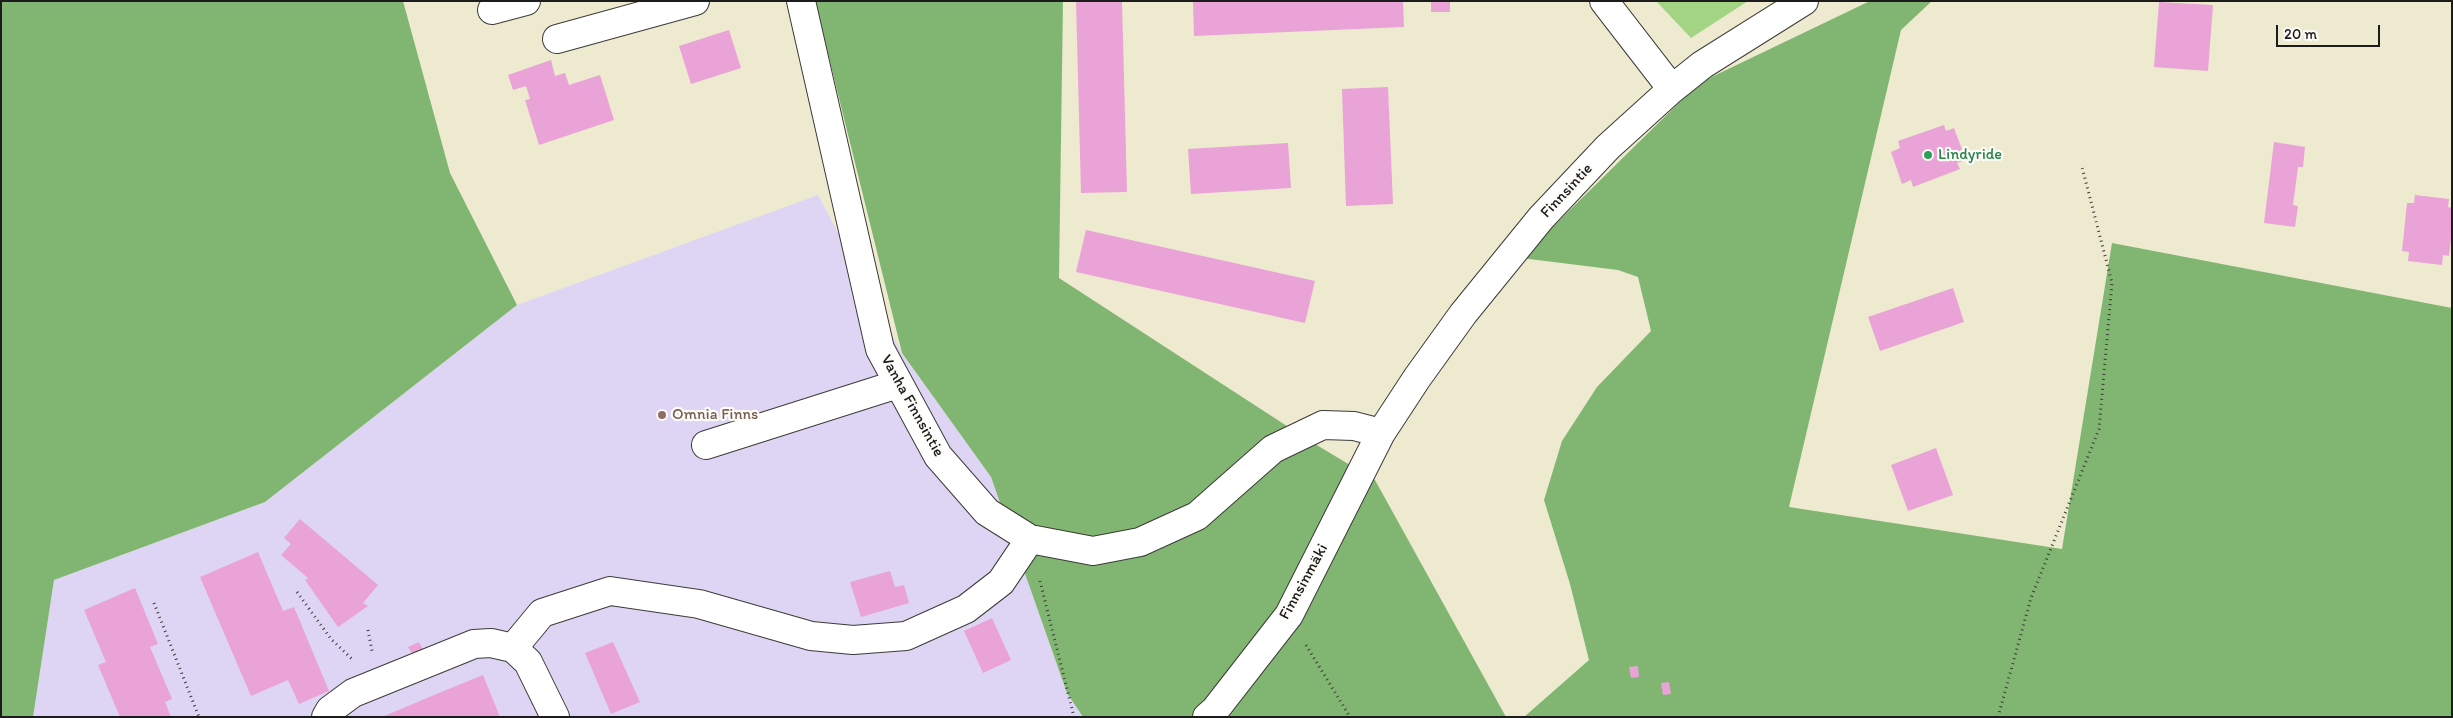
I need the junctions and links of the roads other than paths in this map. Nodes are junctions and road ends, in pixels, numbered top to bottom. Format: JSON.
{"nodes":[{"id":1,"x":526,"y":1,"type":"edge"},
{"id":2,"x":621,"y":1,"type":"edge"},
{"id":3,"x":695,"y":1,"type":"edge"},
{"id":4,"x":801,"y":1,"type":"edge"},
{"id":5,"x":1604,"y":1,"type":"edge"},
{"id":6,"x":1804,"y":1,"type":"edge"},
{"id":7,"x":492,"y":10,"type":"dead end"},
{"id":8,"x":650,"y":13,"type":"junction"},
{"id":9,"x":557,"y":39,"type":"dead end"},
{"id":10,"x":1672,"y":89,"type":"junction"},
{"id":11,"x":898,"y":384,"type":"junction"},
{"id":12,"x":1381,"y":433,"type":"junction"},
{"id":13,"x":706,"y":445,"type":"dead end"},
{"id":14,"x":1030,"y":539,"type":"junction"},
{"id":15,"x":513,"y":648,"type":"junction"},
{"id":16,"x":326,"y":717,"type":"edge"},
{"id":17,"x":555,"y":717,"type":"edge"},
{"id":18,"x":1207,"y":717,"type":"edge"}],
"edges":[{"from":1,"to":7,"type":"street"},
{"from":2,"to":8,"type":"street"},
{"from":3,"to":8,"type":"street"},
{"from":4,"to":11,"type":"street","name":"Vanha Finnsintie"},
{"from":5,"to":10,"type":"street"},
{"from":6,"to":10,"type":"street","name":"Finnsintie"},
{"from":8,"to":9,"type":"street"},
{"from":10,"to":12,"type":"street","name":"Finnsintie"},
{"from":11,"to":13,"type":"street"},
{"from":11,"to":14,"type":"street","name":"Vanha Finnsintie"},
{"from":12,"to":14,"type":"street","name":"Vanha Finnsintie"},
{"from":12,"to":18,"type":"street","name":"Finnsinmäki"},
{"from":14,"to":15,"type":"street"},
{"from":15,"to":16,"type":"street"},
{"from":15,"to":17,"type":"street"}]}
